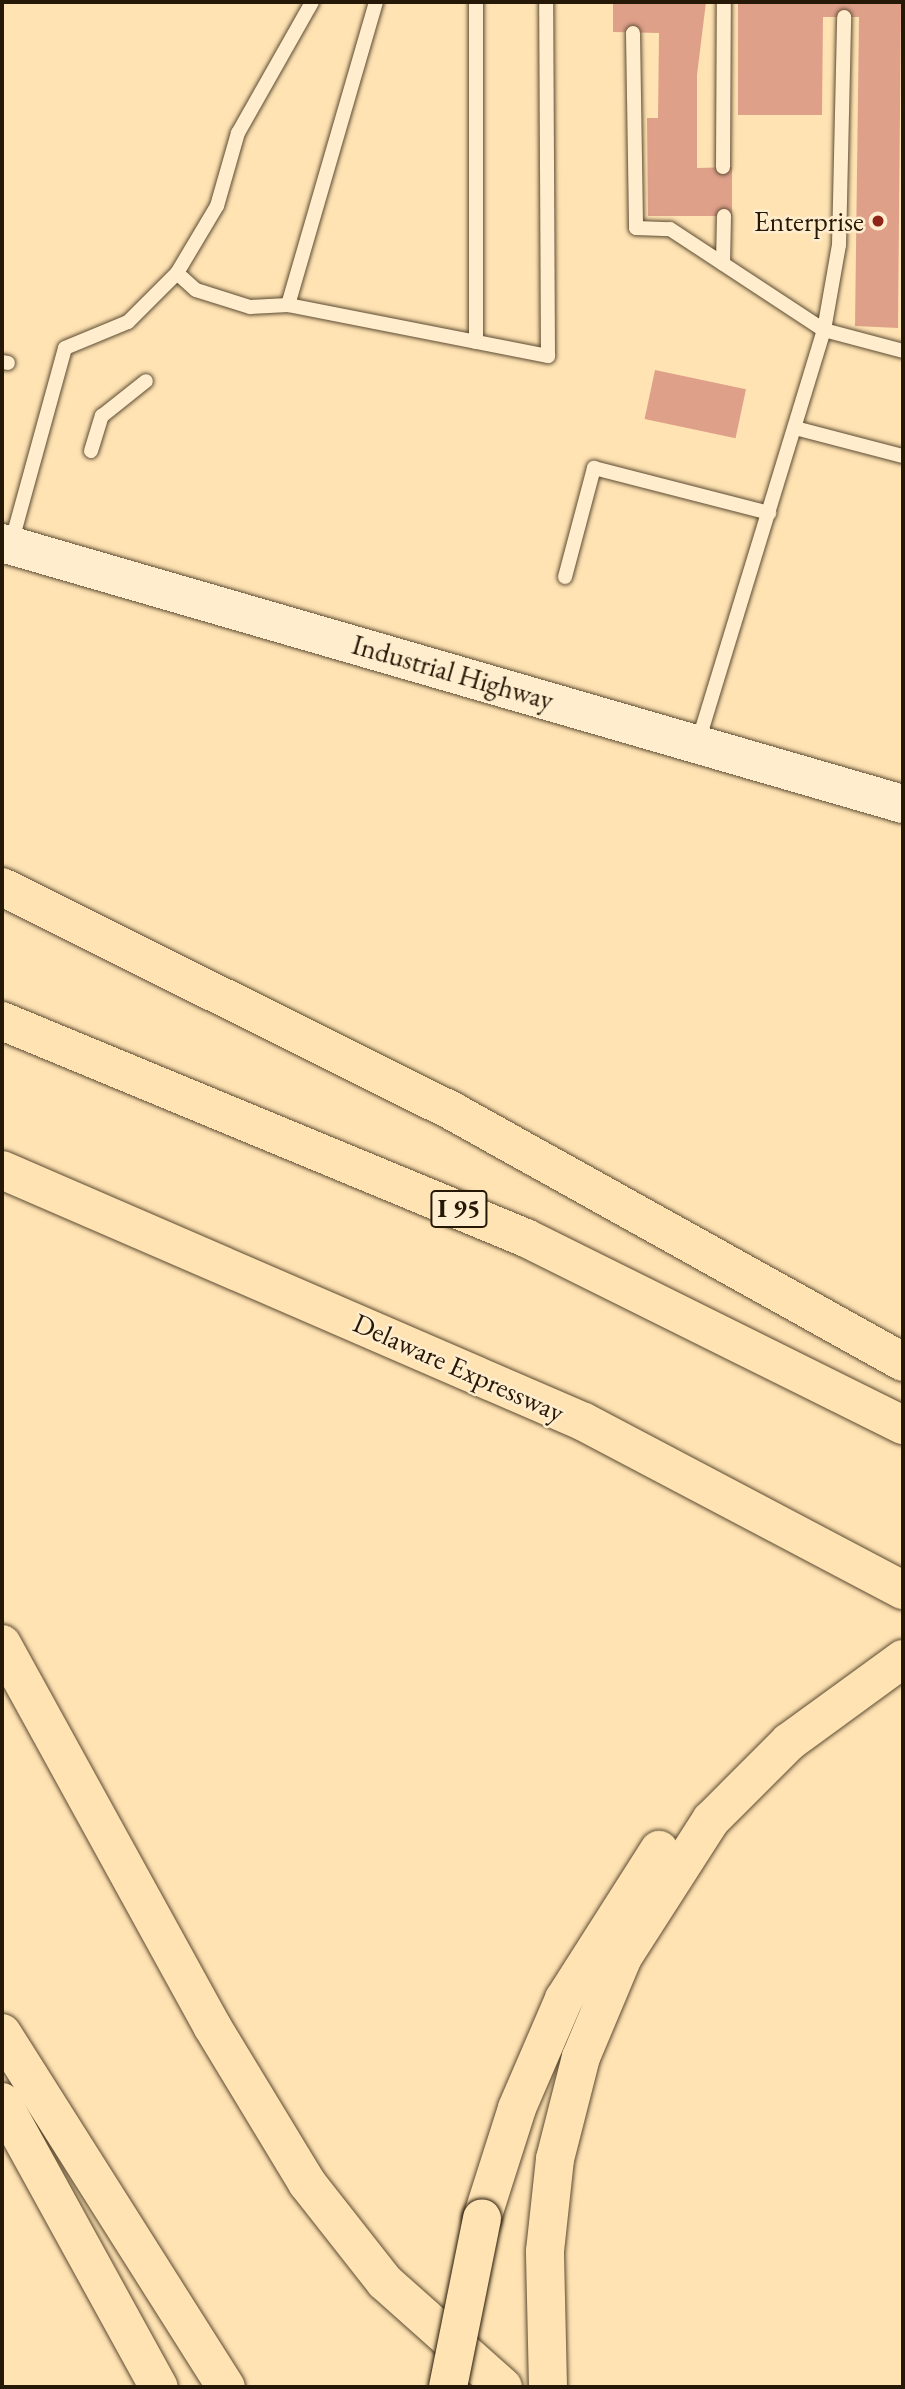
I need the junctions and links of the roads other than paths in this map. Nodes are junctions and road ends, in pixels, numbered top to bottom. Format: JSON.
{"nodes":[{"id":1,"x":312,"y":2,"type":"edge"},
{"id":2,"x":376,"y":2,"type":"edge"},
{"id":3,"x":476,"y":2,"type":"edge"},
{"id":4,"x":546,"y":2,"type":"edge"},
{"id":5,"x":724,"y":2,"type":"edge"},
{"id":6,"x":844,"y":17,"type":"dead end"},
{"id":7,"x":633,"y":33,"type":"dead end"},
{"id":8,"x":723,"y":167,"type":"dead end"},
{"id":9,"x":724,"y":216,"type":"dead end"},
{"id":10,"x":723,"y":264,"type":"junction"},
{"id":11,"x":177,"y":273,"type":"junction"},
{"id":12,"x":288,"y":305,"type":"junction"},
{"id":13,"x":824,"y":330,"type":"junction"},
{"id":14,"x":477,"y":342,"type":"junction"},
{"id":15,"x":903,"y":351,"type":"edge"},
{"id":16,"x":146,"y":381,"type":"dead end"},
{"id":17,"x":799,"y":429,"type":"junction"},
{"id":18,"x":92,"y":451,"type":"dead end"},
{"id":19,"x":903,"y":456,"type":"edge"},
{"id":20,"x":769,"y":513,"type":"junction"},
{"id":21,"x":6,"y":545,"type":"edge"},
{"id":22,"x":565,"y":578,"type":"dead end"},
{"id":23,"x":698,"y":743,"type":"junction"},
{"id":24,"x":903,"y":804,"type":"edge"},
{"id":25,"x":2,"y":887,"type":"edge"},
{"id":26,"x":2,"y":1021,"type":"edge"},
{"id":27,"x":2,"y":1170,"type":"edge"},
{"id":28,"x":2,"y":1199,"type":"edge"},
{"id":29,"x":263,"y":1281,"type":"junction"},
{"id":30,"x":903,"y":1362,"type":"edge"},
{"id":31,"x":903,"y":1425,"type":"edge"},
{"id":32,"x":903,"y":1590,"type":"edge"},
{"id":33,"x":903,"y":1635,"type":"edge"},
{"id":34,"x":2,"y":1644,"type":"edge"},
{"id":35,"x":903,"y":1659,"type":"edge"},
{"id":36,"x":822,"y":1703,"type":"junction"},
{"id":37,"x":2,"y":2033,"type":"edge"},
{"id":38,"x":2,"y":2102,"type":"edge"},
{"id":39,"x":159,"y":2387,"type":"edge"},
{"id":40,"x":226,"y":2387,"type":"edge"},
{"id":41,"x":448,"y":2387,"type":"edge"},
{"id":42,"x":503,"y":2387,"type":"edge"},
{"id":43,"x":548,"y":2387,"type":"edge"}],
"edges":[{"from":1,"to":11,"type":"lane"},
{"from":2,"to":12,"type":"lane"},
{"from":3,"to":14,"type":"lane"},
{"from":4,"to":14,"type":"lane"},
{"from":5,"to":8,"type":"lane"},
{"from":6,"to":13,"type":"lane"},
{"from":7,"to":10,"type":"lane"},
{"from":9,"to":10,"type":"lane"},
{"from":10,"to":13,"type":"lane"},
{"from":11,"to":12,"type":"lane"},
{"from":11,"to":21,"type":"lane"},
{"from":12,"to":14,"type":"lane"},
{"from":13,"to":15,"type":"lane"},
{"from":13,"to":17,"type":"lane"},
{"from":16,"to":18,"type":"lane"},
{"from":17,"to":19,"type":"lane"},
{"from":17,"to":20,"type":"lane"},
{"from":20,"to":22,"type":"lane"},
{"from":20,"to":23,"type":"lane"},
{"from":21,"to":23,"type":"street","name":"Industrial Highway"},
{"from":23,"to":24,"type":"street","name":"Industrial Highway"},
{"from":25,"to":30,"type":"highway"},
{"from":26,"to":31,"type":"highway","number":"I 95"},
{"from":27,"to":29,"type":"highway","name":"Delaware Expressway"},
{"from":28,"to":29,"type":"highway"},
{"from":29,"to":32,"type":"highway","name":"Delaware Expressway"},
{"from":33,"to":36,"type":"highway"},
{"from":34,"to":42,"type":"highway"},
{"from":35,"to":36,"type":"highway"},
{"from":36,"to":41,"type":"highway","bridge":true},
{"from":36,"to":43,"type":"highway"},
{"from":37,"to":40,"type":"highway"},
{"from":38,"to":39,"type":"highway"}]}
